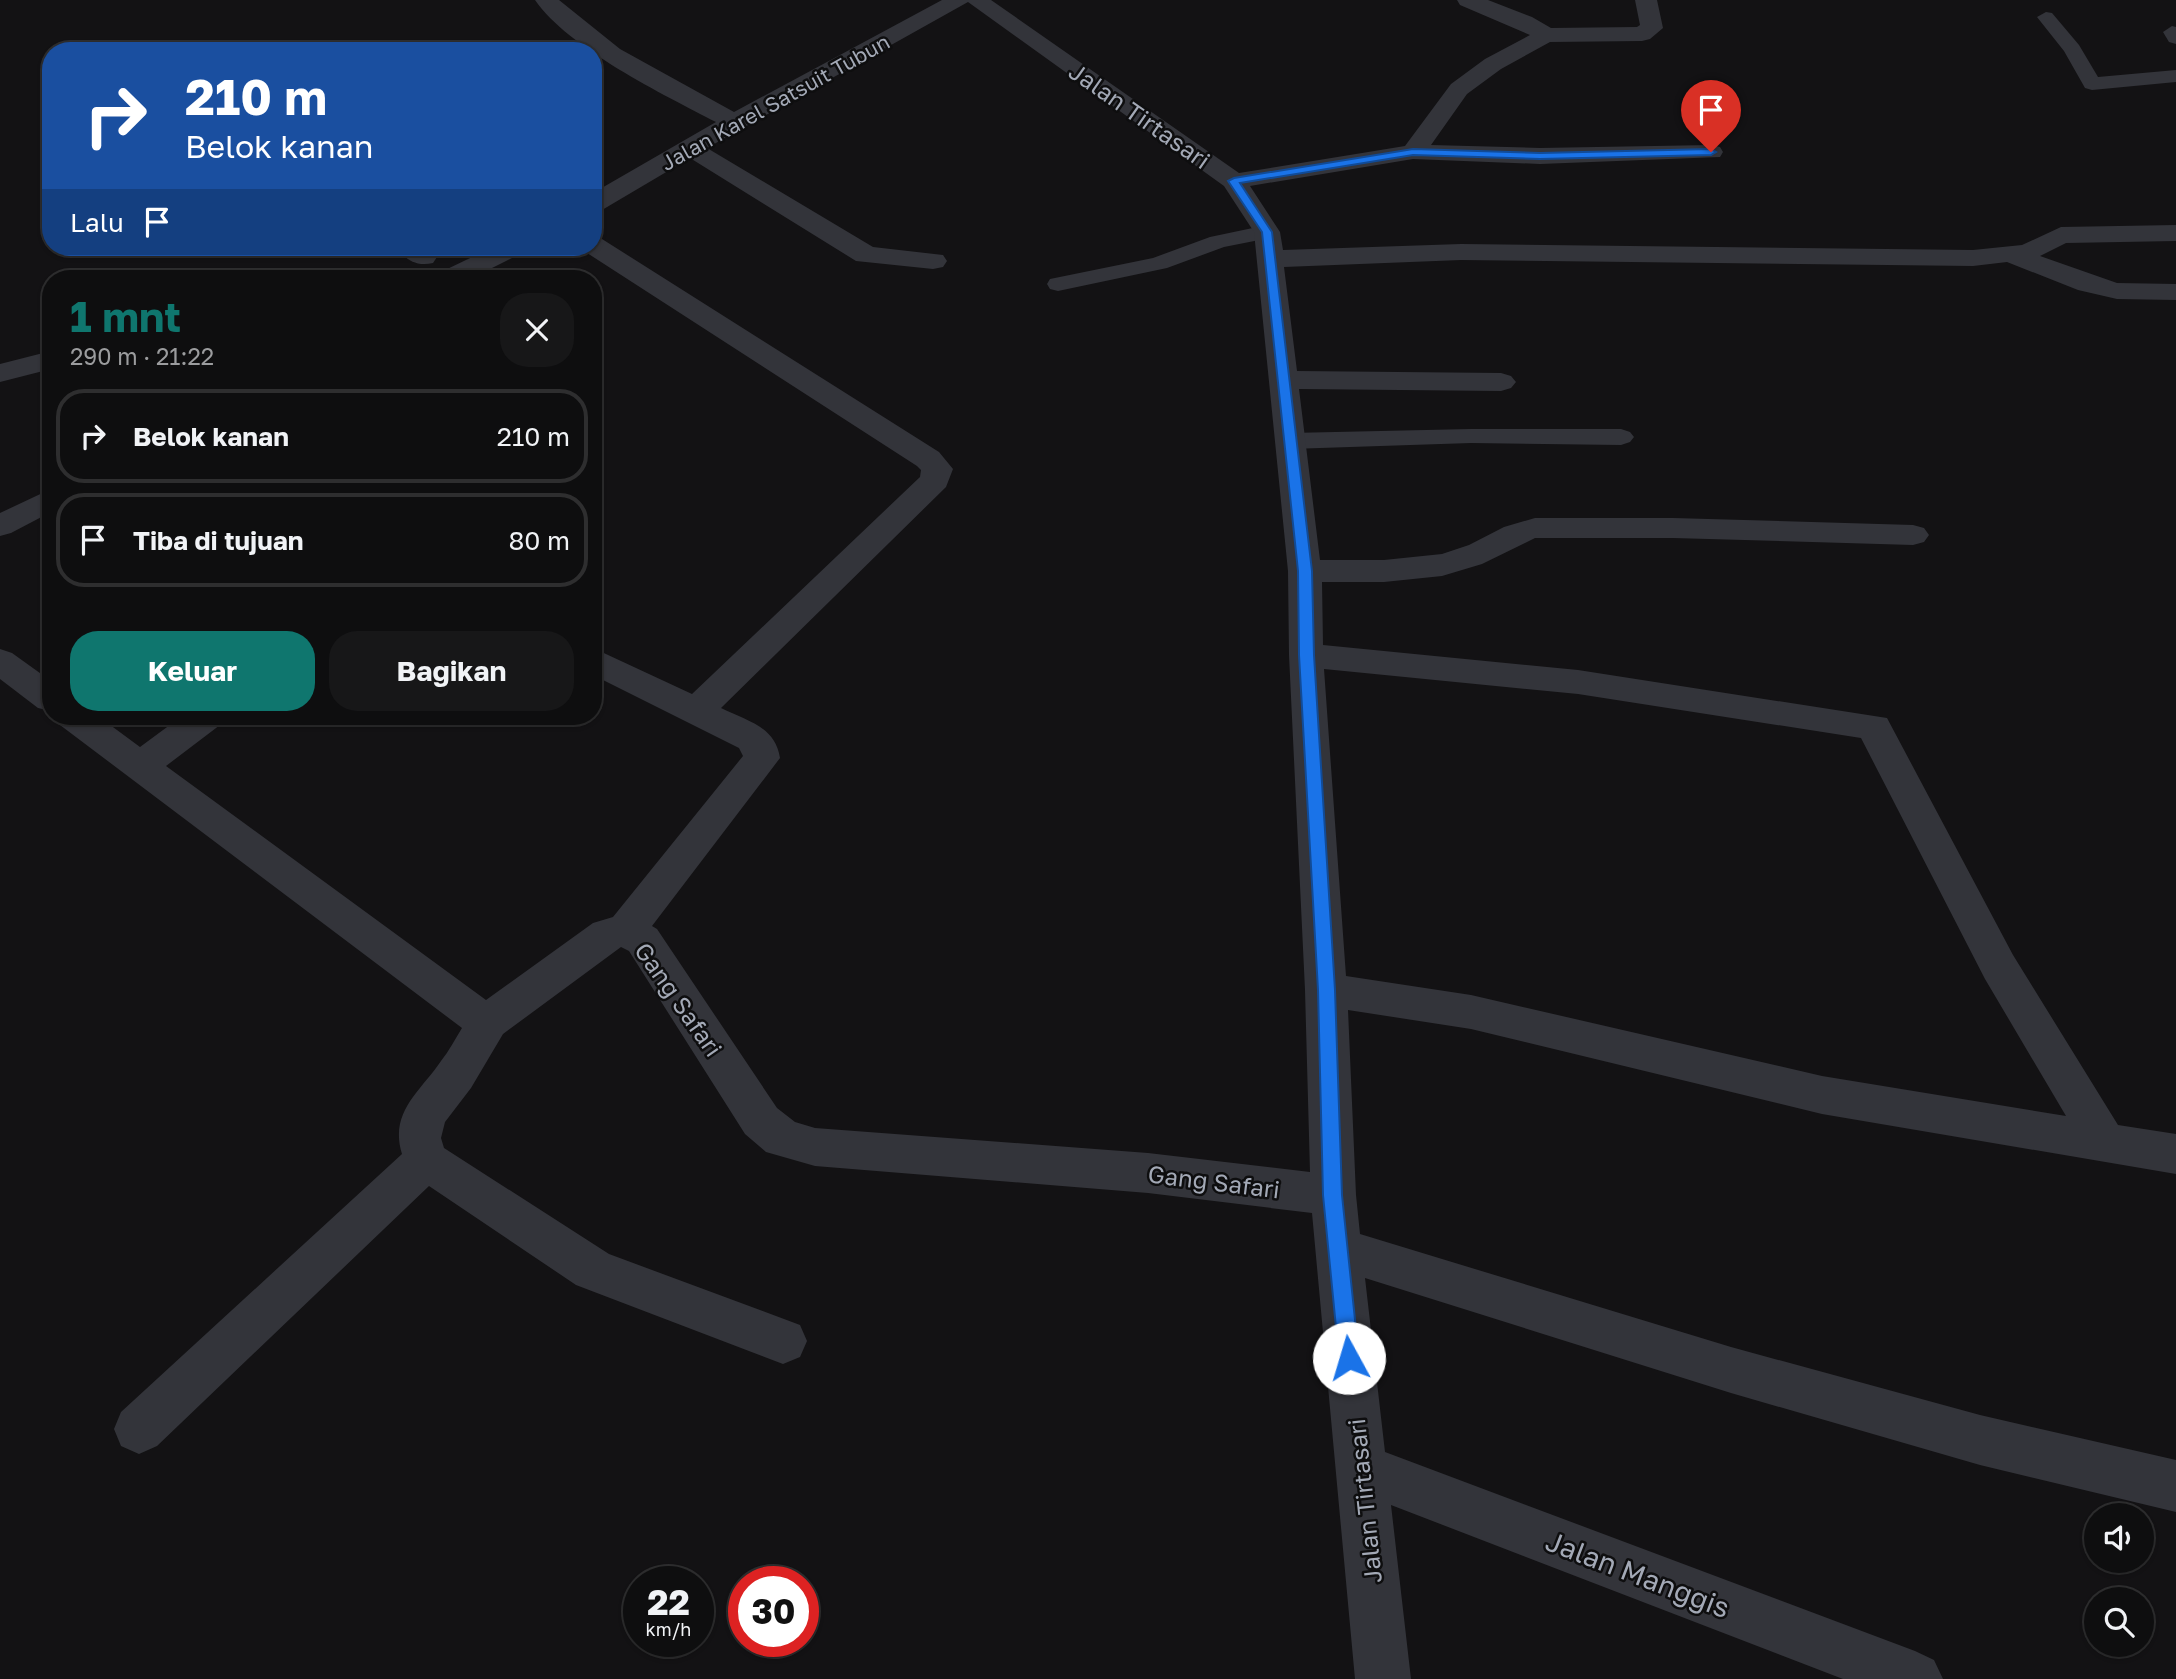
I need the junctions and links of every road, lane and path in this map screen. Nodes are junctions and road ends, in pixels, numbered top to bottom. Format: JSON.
{"nodes":[{"id":1,"x":546,"y":0,"type":"edge"},
{"id":2,"x":958,"y":0,"type":"edge"},
{"id":3,"x":977,"y":0,"type":"edge"},
{"id":4,"x":1468,"y":0,"type":"edge"},
{"id":5,"x":1646,"y":0,"type":"edge"},
{"id":6,"x":2046,"y":17,"type":"dead end"},
{"id":7,"x":1546,"y":36,"type":"junction"},
{"id":8,"x":592,"y":42,"type":"edge"},
{"id":9,"x":602,"y":49,"type":"edge"},
{"id":10,"x":2176,"y":76,"type":"edge"},
{"id":11,"x":734,"y":122,"type":"junction"},
{"id":12,"x":692,"y":149,"type":"junction"},
{"id":13,"x":1413,"y":152,"type":"junction"},
{"id":14,"x":1711,"y":152,"type":"dead end"},
{"id":15,"x":1234,"y":181,"type":"junction"},
{"id":16,"x":602,"y":199,"type":"edge"},
{"id":17,"x":2176,"y":233,"type":"edge"},
{"id":18,"x":1268,"y":245,"type":"junction"},
{"id":19,"x":602,"y":251,"type":"edge"},
{"id":20,"x":2009,"y":254,"type":"junction"},
{"id":21,"x":422,"y":256,"type":"edge"},
{"id":22,"x":495,"y":256,"type":"edge"},
{"id":23,"x":933,"y":261,"type":"dead end"},
{"id":24,"x":444,"y":270,"type":"edge"},
{"id":25,"x":468,"y":270,"type":"edge"},
{"id":26,"x":1058,"y":284,"type":"dead end"},
{"id":27,"x":2176,"y":292,"type":"edge"},
{"id":28,"x":42,"y":362,"type":"edge"},
{"id":29,"x":0,"y":373,"type":"edge"},
{"id":30,"x":1283,"y":380,"type":"junction"},
{"id":31,"x":1501,"y":382,"type":"dead end"},
{"id":32,"x":1621,"y":437,"type":"dead end"},
{"id":33,"x":1290,"y":441,"type":"junction"},
{"id":34,"x":42,"y":504,"type":"edge"},
{"id":35,"x":0,"y":526,"type":"edge"},
{"id":36,"x":1913,"y":535,"type":"dead end"},
{"id":37,"x":1305,"y":571,"type":"junction"},
{"id":38,"x":1306,"y":655,"type":"junction"},
{"id":39,"x":0,"y":661,"type":"edge"},
{"id":40,"x":602,"y":664,"type":"edge"},
{"id":41,"x":42,"y":692,"type":"edge"},
{"id":42,"x":696,"y":711,"type":"junction"},
{"id":43,"x":85,"y":725,"type":"edge"},
{"id":44,"x":194,"y":725,"type":"edge"},
{"id":45,"x":140,"y":766,"type":"junction"},
{"id":46,"x":626,"y":930,"type":"junction"},
{"id":47,"x":1326,"y":990,"type":"junction"},
{"id":48,"x":488,"y":1022,"type":"junction"},
{"id":49,"x":2105,"y":1143,"type":"junction"},
{"id":50,"x":2176,"y":1154,"type":"edge"},
{"id":51,"x":426,"y":1160,"type":"junction"},
{"id":52,"x":1333,"y":1195,"type":"junction"},
{"id":53,"x":1338,"y":1248,"type":"junction"},
{"id":54,"x":783,"y":1341,"type":"dead end"},
{"id":55,"x":139,"y":1429,"type":"dead end"},
{"id":56,"x":1361,"y":1468,"type":"junction"},
{"id":57,"x":2176,"y":1486,"type":"edge"},
{"id":58,"x":1383,"y":1679,"type":"edge"},
{"id":59,"x":1915,"y":1679,"type":"edge"}],
"edges":[{"from":1,"to":8,"type":"street"},
{"from":2,"to":11,"type":"street","name":"Jalan Karel Satsuit Tubun"},
{"from":3,"to":15,"type":"street","name":"Jalan Tirtasari"},
{"from":4,"to":7,"type":"street"},
{"from":5,"to":7,"type":"street"},
{"from":6,"to":10,"type":"lane"},
{"from":7,"to":13,"type":"street"},
{"from":9,"to":11,"type":"street"},
{"from":11,"to":12,"type":"street","name":"Jalan Karel Satsuit Tubun"},
{"from":12,"to":16,"type":"street","name":"Jalan Karel Satsuit Tubun"},
{"from":12,"to":23,"type":"street"},
{"from":13,"to":14,"type":"street"},
{"from":13,"to":15,"type":"street"},
{"from":15,"to":18,"type":"street","name":"Jalan Tirtasari"},
{"from":17,"to":20,"type":"street"},
{"from":18,"to":20,"type":"street"},
{"from":18,"to":26,"type":"lane"},
{"from":18,"to":30,"type":"street","name":"Jalan Tirtasari"},
{"from":19,"to":42,"type":"street"},
{"from":20,"to":27,"type":"street"},
{"from":21,"to":24,"type":"street"},
{"from":22,"to":25,"type":"street"},
{"from":28,"to":29,"type":"street"},
{"from":30,"to":31,"type":"street"},
{"from":30,"to":33,"type":"street","name":"Jalan Tirtasari"},
{"from":32,"to":33,"type":"lane"},
{"from":33,"to":37,"type":"street","name":"Jalan Tirtasari"},
{"from":34,"to":35,"type":"street"},
{"from":36,"to":37,"type":"street"},
{"from":37,"to":38,"type":"street","name":"Jalan Tirtasari"},
{"from":38,"to":47,"type":"street","name":"Jalan Tirtasari"},
{"from":38,"to":49,"type":"street"},
{"from":39,"to":41,"type":"street"},
{"from":40,"to":42,"type":"street"},
{"from":42,"to":46,"type":"street"},
{"from":43,"to":45,"type":"street"},
{"from":44,"to":45,"type":"street"},
{"from":45,"to":48,"type":"street"},
{"from":46,"to":48,"type":"street","name":"Gang Safari"},
{"from":46,"to":52,"type":"street","name":"Gang Safari"},
{"from":47,"to":49,"type":"street"},
{"from":47,"to":52,"type":"street","name":"Jalan Tirtasari"},
{"from":48,"to":51,"type":"street"},
{"from":49,"to":50,"type":"street"},
{"from":51,"to":54,"type":"street"},
{"from":51,"to":55,"type":"street"},
{"from":52,"to":53,"type":"street","name":"Jalan Tirtasari"},
{"from":53,"to":56,"type":"street","name":"Jalan Tirtasari"},
{"from":53,"to":57,"type":"street"},
{"from":56,"to":58,"type":"street","name":"Jalan Tirtasari"},
{"from":56,"to":59,"type":"street","name":"Jalan Manggis"}]}
